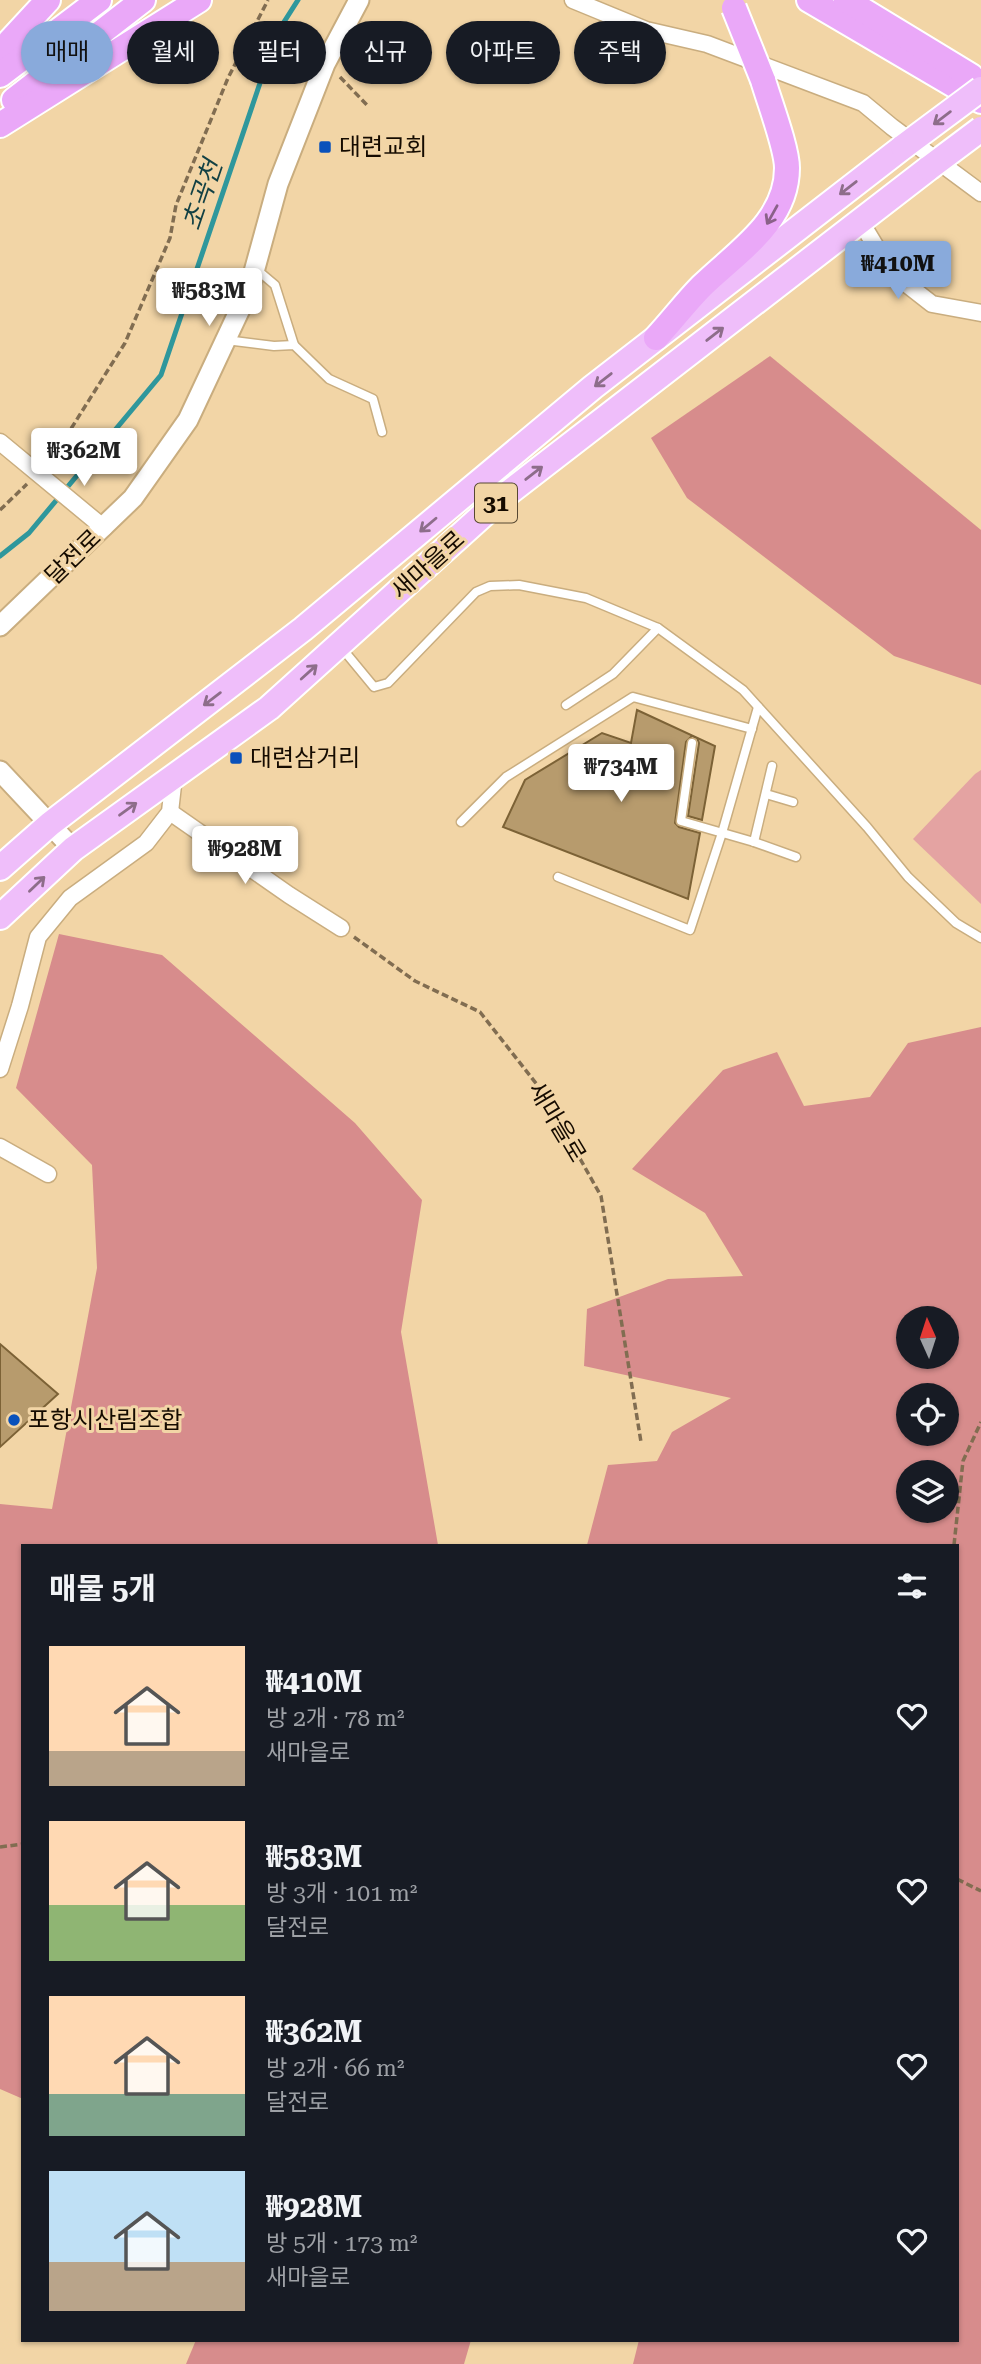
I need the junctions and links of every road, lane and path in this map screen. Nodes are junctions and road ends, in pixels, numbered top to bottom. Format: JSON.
{"nodes":[{"id":1,"x":48,"y":0,"type":"edge"},
{"id":2,"x":99,"y":0,"type":"edge"},
{"id":3,"x":199,"y":0,"type":"edge"},
{"id":4,"x":268,"y":0,"type":"edge"},
{"id":5,"x":359,"y":0,"type":"edge"},
{"id":6,"x":573,"y":0,"type":"edge"},
{"id":7,"x":809,"y":0,"type":"edge"},
{"id":8,"x":846,"y":0,"type":"edge"},
{"id":9,"x":731,"y":4,"type":"edge"},
{"id":10,"x":135,"y":6,"type":"edge"},
{"id":11,"x":0,"y":52,"type":"edge"},
{"id":12,"x":326,"y":62,"type":"edge"},
{"id":13,"x":326,"y":65,"type":"edge"},
{"id":14,"x":0,"y":75,"type":"edge"},
{"id":15,"x":981,"y":82,"type":"edge"},
{"id":16,"x":317,"y":84,"type":"edge"},
{"id":17,"x":981,"y":89,"type":"edge"},
{"id":18,"x":981,"y":101,"type":"edge"},
{"id":19,"x":367,"y":106,"type":"dead end"},
{"id":20,"x":0,"y":111,"type":"edge"},
{"id":21,"x":0,"y":125,"type":"edge"},
{"id":22,"x":981,"y":129,"type":"edge"},
{"id":23,"x":981,"y":192,"type":"edge"},
{"id":24,"x":861,"y":222,"type":"junction"},
{"id":25,"x":255,"y":269,"type":"junction"},
{"id":26,"x":981,"y":313,"type":"edge"},
{"id":27,"x":656,"y":338,"type":"junction"},
{"id":28,"x":226,"y":340,"type":"junction"},
{"id":29,"x":294,"y":345,"type":"junction"},
{"id":30,"x":382,"y":432,"type":"dead end"},
{"id":31,"x":0,"y":442,"type":"edge"},
{"id":32,"x":43,"y":477,"type":"junction"},
{"id":33,"x":0,"y":510,"type":"edge"},
{"id":34,"x":100,"y":524,"type":"junction"},
{"id":35,"x":0,"y":626,"type":"edge"},
{"id":36,"x":658,"y":628,"type":"junction"},
{"id":37,"x":339,"y":644,"type":"junction"},
{"id":38,"x":566,"y":705,"type":"dead end"},
{"id":39,"x":758,"y":707,"type":"junction"},
{"id":40,"x":752,"y":729,"type":"junction"},
{"id":41,"x":692,"y":743,"type":"dead end"},
{"id":42,"x":772,"y":766,"type":"dead end"},
{"id":43,"x":0,"y":771,"type":"edge"},
{"id":44,"x":174,"y":776,"type":"junction"},
{"id":45,"x":766,"y":794,"type":"junction"},
{"id":46,"x":793,"y":803,"type":"dead end"},
{"id":47,"x":170,"y":812,"type":"junction"},
{"id":48,"x":461,"y":822,"type":"dead end"},
{"id":49,"x":50,"y":824,"type":"junction"},
{"id":50,"x":722,"y":833,"type":"junction"},
{"id":51,"x":754,"y":842,"type":"junction"},
{"id":52,"x":73,"y":849,"type":"junction"},
{"id":53,"x":796,"y":857,"type":"dead end"},
{"id":54,"x":0,"y":868,"type":"edge"},
{"id":55,"x":558,"y":877,"type":"dead end"},
{"id":56,"x":0,"y":918,"type":"edge"},
{"id":57,"x":341,"y":928,"type":"joint"},
{"id":58,"x":981,"y":938,"type":"edge"},
{"id":59,"x":0,"y":1069,"type":"edge"},
{"id":60,"x":0,"y":1147,"type":"edge"},
{"id":61,"x":48,"y":1174,"type":"dead end"},
{"id":62,"x":981,"y":1422,"type":"edge"},
{"id":63,"x":641,"y":1442,"type":"dead end"},
{"id":64,"x":954,"y":1544,"type":"edge"},
{"id":65,"x":21,"y":1844,"type":"edge"},
{"id":66,"x":0,"y":1847,"type":"edge"},
{"id":67,"x":959,"y":1880,"type":"edge"},
{"id":68,"x":981,"y":1891,"type":"edge"}],
"edges":[{"from":1,"to":11,"type":"highway"},
{"from":2,"to":14,"type":"highway"},
{"from":3,"to":21,"type":"highway"},
{"from":4,"to":32,"type":"path"},
{"from":5,"to":12,"type":"street","name":"달전로"},
{"from":6,"to":23,"type":"street"},
{"from":7,"to":18,"type":"highway"},
{"from":8,"to":15,"type":"highway"},
{"from":9,"to":27,"type":"highway","one_way":true,"bridge":true},
{"from":10,"to":20,"type":"highway"},
{"from":13,"to":19,"type":"path"},
{"from":16,"to":25,"type":"street","name":"달전로"},
{"from":17,"to":27,"type":"main road","name":"새마을로","number":"31","one_way":true,"bridge":true},
{"from":22,"to":24,"type":"main road","name":"새마을로","number":"31","bridge":true},
{"from":24,"to":26,"type":"street"},
{"from":37,"to":24,"type":"main road","name":"새마을로","number":"31","one_way":true},
{"from":25,"to":28,"type":"street","name":"달전로"},
{"from":25,"to":29,"type":"lane"},
{"from":27,"to":49,"type":"main road","name":"새마을로","number":"31","one_way":true},
{"from":28,"to":29,"type":"lane"},
{"from":28,"to":34,"type":"street","name":"달전로"},
{"from":29,"to":30,"type":"lane"},
{"from":31,"to":32,"type":"street"},
{"from":32,"to":33,"type":"path"},
{"from":32,"to":34,"type":"street"},
{"from":34,"to":35,"type":"street","name":"달전로"},
{"from":36,"to":37,"type":"lane"},
{"from":36,"to":38,"type":"lane"},
{"from":36,"to":39,"type":"lane"},
{"from":44,"to":37,"type":"main road","name":"새마을로","number":"31","one_way":true},
{"from":39,"to":40,"type":"lane"},
{"from":39,"to":58,"type":"lane"},
{"from":40,"to":48,"type":"lane"},
{"from":40,"to":50,"type":"lane"},
{"from":41,"to":50,"type":"lane"},
{"from":42,"to":45,"type":"lane"},
{"from":43,"to":49,"type":"street"},
{"from":44,"to":47,"type":"street"},
{"from":52,"to":44,"type":"main road","name":"새마을로","number":"31","one_way":true},
{"from":45,"to":46,"type":"lane"},
{"from":45,"to":51,"type":"lane"},
{"from":47,"to":57,"type":"street"},
{"from":47,"to":59,"type":"street"},
{"from":49,"to":52,"type":"street"},
{"from":49,"to":54,"type":"main road","name":"새마을로","number":"31"},
{"from":50,"to":51,"type":"lane"},
{"from":50,"to":55,"type":"lane"},
{"from":51,"to":53,"type":"lane"},
{"from":56,"to":52,"type":"main road","name":"새마을로","number":"31","one_way":true},
{"from":57,"to":63,"type":"path","name":"새마을로"},
{"from":60,"to":61,"type":"street"},
{"from":62,"to":64,"type":"path"},
{"from":65,"to":66,"type":"path"},
{"from":67,"to":68,"type":"path"}]}
